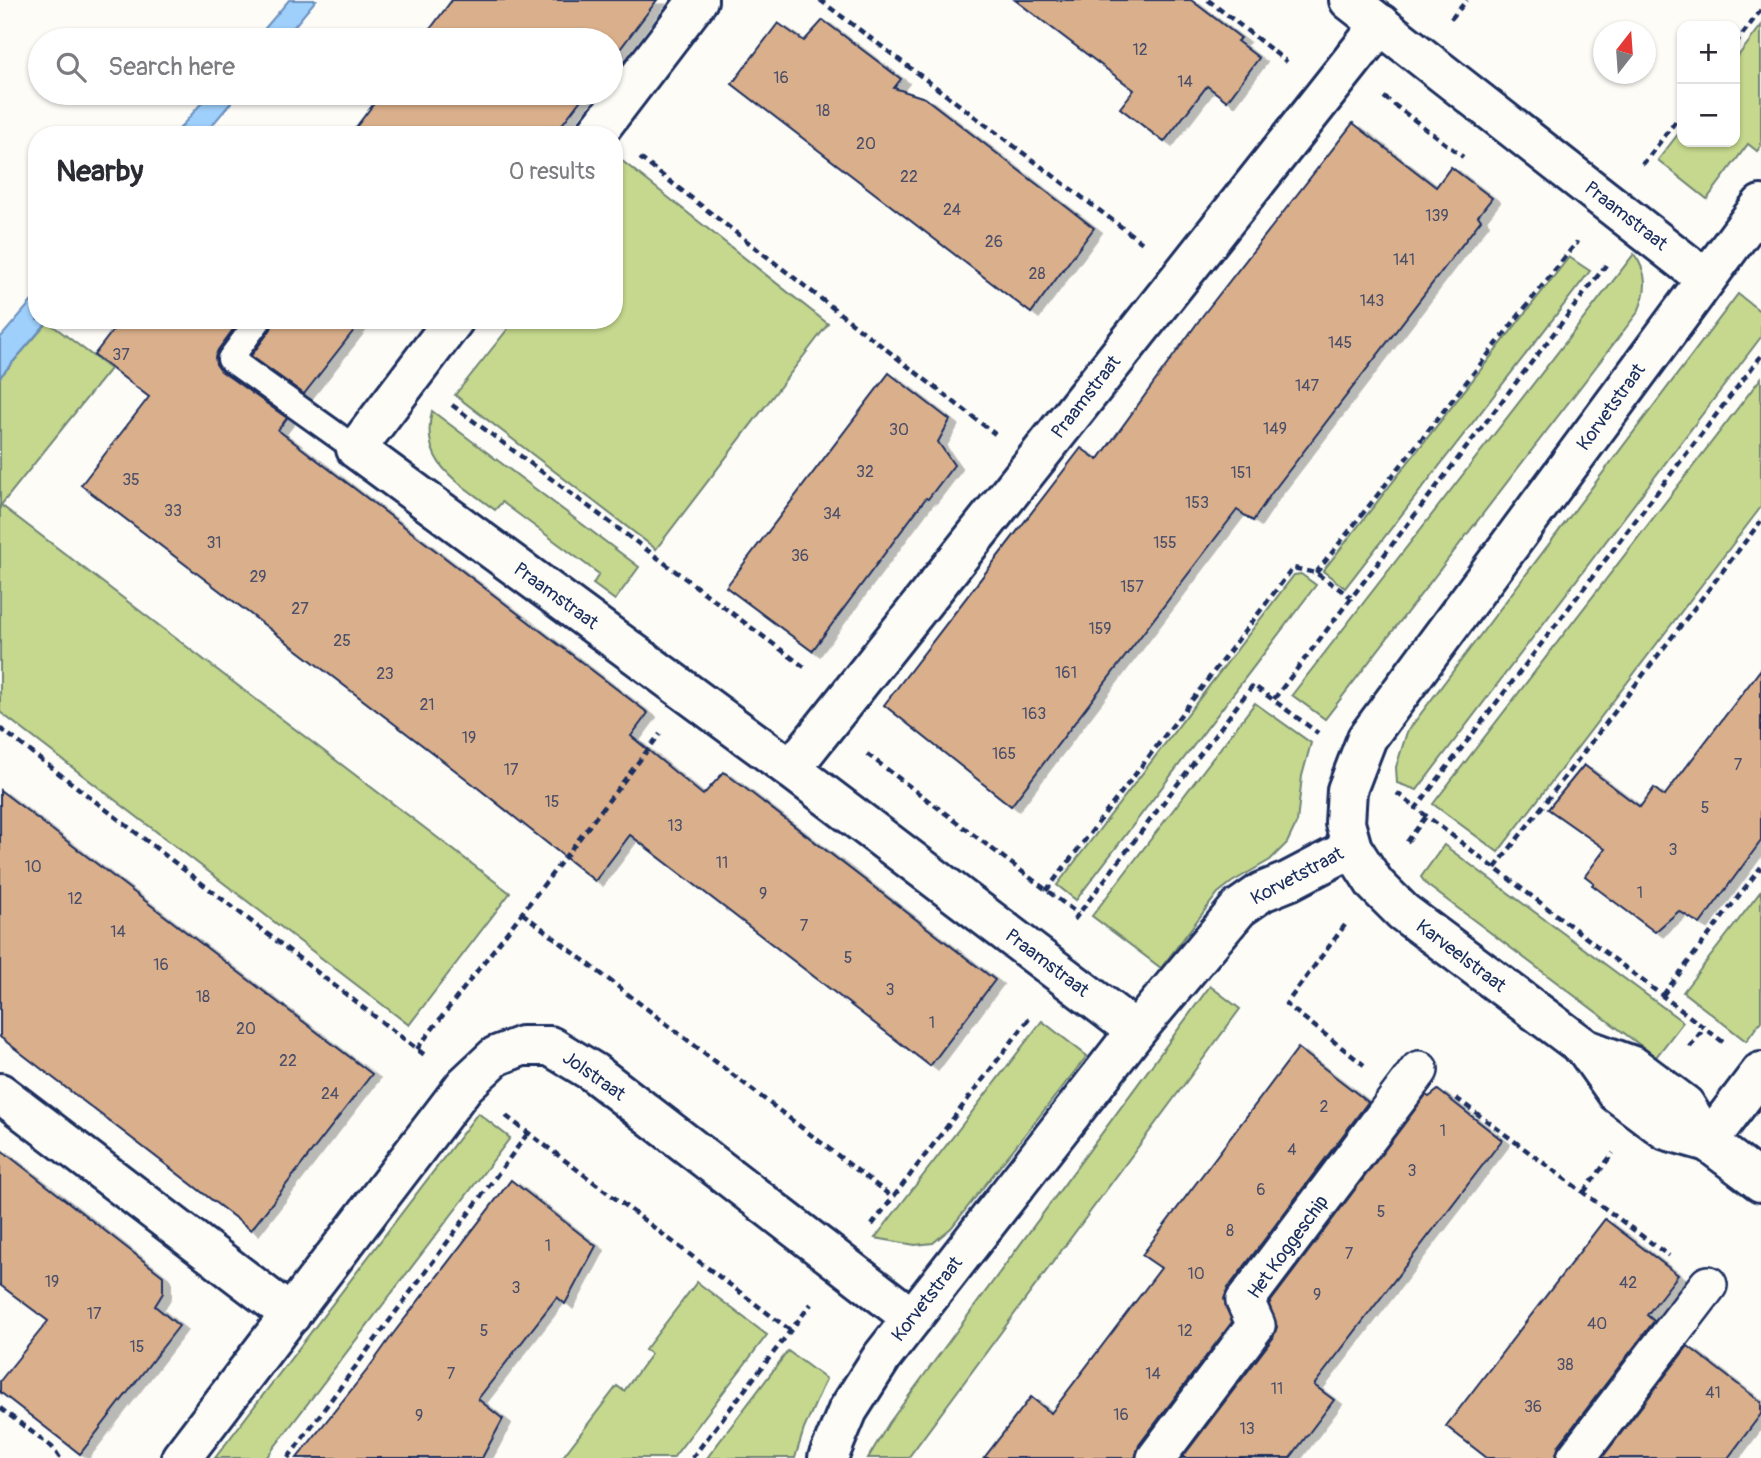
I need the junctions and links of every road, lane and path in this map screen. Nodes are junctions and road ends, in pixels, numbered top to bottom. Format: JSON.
{"nodes":[{"id":1,"x":698,"y":0,"type":"edge"},
{"id":2,"x":821,"y":0,"type":"edge"},
{"id":3,"x":1208,"y":0,"type":"edge"},
{"id":4,"x":1349,"y":0,"type":"edge"},
{"id":5,"x":1467,"y":0,"type":"edge"},
{"id":6,"x":1761,"y":10,"type":"edge"},
{"id":7,"x":1381,"y":24,"type":"junction"},
{"id":8,"x":1461,"y":28,"type":"dead end"},
{"id":9,"x":1740,"y":37,"type":"edge"},
{"id":10,"x":1327,"y":92,"type":"junction"},
{"id":11,"x":623,"y":98,"type":"edge"},
{"id":12,"x":618,"y":105,"type":"edge"},
{"id":13,"x":1677,"y":120,"type":"edge"},
{"id":14,"x":602,"y":126,"type":"edge"},
{"id":15,"x":1634,"y":155,"type":"dead end"},
{"id":16,"x":636,"y":156,"type":"dead end"},
{"id":17,"x":1644,"y":163,"type":"junction"},
{"id":18,"x":1761,"y":205,"type":"edge"},
{"id":19,"x":1637,"y":225,"type":"junction"},
{"id":20,"x":1586,"y":250,"type":"dead end"},
{"id":21,"x":1596,"y":258,"type":"dead end"},
{"id":22,"x":1606,"y":266,"type":"junction"},
{"id":23,"x":1183,"y":274,"type":"junction"},
{"id":24,"x":1706,"y":279,"type":"junction"},
{"id":25,"x":252,"y":329,"type":"edge"},
{"id":26,"x":447,"y":329,"type":"edge"},
{"id":27,"x":1761,"y":356,"type":"edge"},
{"id":28,"x":412,"y":375,"type":"junction"},
{"id":29,"x":355,"y":449,"type":"junction"},
{"id":30,"x":1033,"y":463,"type":"junction"},
{"id":31,"x":1761,"y":521,"type":"edge"},
{"id":32,"x":1316,"y":573,"type":"junction"},
{"id":33,"x":1351,"y":597,"type":"junction"},
{"id":34,"x":691,"y":694,"type":"junction"},
{"id":35,"x":1274,"y":699,"type":"junction"},
{"id":36,"x":837,"y":711,"type":"junction"},
{"id":37,"x":0,"y":729,"type":"edge"},
{"id":38,"x":1356,"y":762,"type":"junction"},
{"id":39,"x":791,"y":769,"type":"junction"},
{"id":40,"x":1416,"y":807,"type":"junction"},
{"id":41,"x":1427,"y":815,"type":"junction"},
{"id":42,"x":1352,"y":848,"type":"junction"},
{"id":43,"x":1761,"y":867,"type":"edge"},
{"id":44,"x":1495,"y":868,"type":"junction"},
{"id":45,"x":1375,"y":884,"type":"junction"},
{"id":46,"x":1046,"y":891,"type":"junction"},
{"id":47,"x":522,"y":913,"type":"junction"},
{"id":48,"x":1078,"y":914,"type":"junction"},
{"id":49,"x":1053,"y":968,"type":"junction"},
{"id":50,"x":1663,"y":995,"type":"junction"},
{"id":51,"x":1136,"y":1031,"type":"junction"},
{"id":52,"x":417,"y":1049,"type":"junction"},
{"id":53,"x":1747,"y":1061,"type":"edge"},
{"id":54,"x":1419,"y":1070,"type":"dead end"},
{"id":55,"x":1365,"y":1076,"type":"dead end"},
{"id":56,"x":465,"y":1085,"type":"junction"},
{"id":57,"x":0,"y":1093,"type":"edge"},
{"id":58,"x":1472,"y":1111,"type":"dead end"},
{"id":59,"x":528,"y":1133,"type":"junction"},
{"id":60,"x":1708,"y":1142,"type":"junction"},
{"id":61,"x":1761,"y":1182,"type":"edge"},
{"id":62,"x":892,"y":1197,"type":"junction"},
{"id":63,"x":1649,"y":1241,"type":"dead end"},
{"id":64,"x":841,"y":1264,"type":"junction"},
{"id":65,"x":1708,"y":1285,"type":"dead end"},
{"id":66,"x":291,"y":1315,"type":"junction"},
{"id":67,"x":912,"y":1318,"type":"junction"},
{"id":68,"x":790,"y":1330,"type":"junction"},
{"id":69,"x":0,"y":1408,"type":"edge"},
{"id":70,"x":60,"y":1458,"type":"edge"},
{"id":71,"x":181,"y":1458,"type":"edge"},
{"id":72,"x":288,"y":1458,"type":"edge"},
{"id":73,"x":692,"y":1458,"type":"edge"},
{"id":74,"x":828,"y":1458,"type":"edge"},
{"id":75,"x":1156,"y":1458,"type":"edge"},
{"id":76,"x":1576,"y":1458,"type":"edge"}],
"edges":[{"from":1,"to":11,"type":"street"},
{"from":2,"to":23,"type":"path"},
{"from":3,"to":10,"type":"path"},
{"from":4,"to":7,"type":"street","name":"Praamstraat"},
{"from":5,"to":8,"type":"path"},
{"from":6,"to":9,"type":"path"},
{"from":7,"to":10,"type":"street","name":"Praamstraat"},
{"from":7,"to":19,"type":"street","name":"Praamstraat"},
{"from":10,"to":23,"type":"street","name":"Praamstraat"},
{"from":12,"to":14,"type":"street"},
{"from":13,"to":17,"type":"path"},
{"from":15,"to":17,"type":"path"},
{"from":16,"to":30,"type":"path"},
{"from":17,"to":19,"type":"path"},
{"from":18,"to":24,"type":"street","name":"Korvetstraat"},
{"from":19,"to":22,"type":"path"},
{"from":19,"to":24,"type":"street","name":"Praamstraat"},
{"from":20,"to":32,"type":"path"},
{"from":21,"to":22,"type":"path"},
{"from":22,"to":33,"type":"path"},
{"from":23,"to":30,"type":"street","name":"Praamstraat"},
{"from":24,"to":38,"type":"street","name":"Korvetstraat"},
{"from":25,"to":29,"type":"lane","name":"Praamstraat"},
{"from":26,"to":28,"type":"street"},
{"from":27,"to":40,"type":"path"},
{"from":28,"to":29,"type":"street"},
{"from":28,"to":36,"type":"path"},
{"from":29,"to":34,"type":"street","name":"Praamstraat"},
{"from":30,"to":36,"type":"street","name":"Praamstraat"},
{"from":31,"to":44,"type":"path"},
{"from":32,"to":33,"type":"path"},
{"from":32,"to":46,"type":"path"},
{"from":33,"to":35,"type":"path"},
{"from":34,"to":39,"type":"street","name":"Praamstraat"},
{"from":34,"to":47,"type":"path"},
{"from":35,"to":38,"type":"path"},
{"from":35,"to":48,"type":"path"},
{"from":36,"to":39,"type":"street","name":"Praamstraat"},
{"from":36,"to":46,"type":"path"},
{"from":37,"to":52,"type":"path"},
{"from":38,"to":40,"type":"path"},
{"from":38,"to":42,"type":"street","name":"Korvetstraat"},
{"from":39,"to":49,"type":"street","name":"Praamstraat"},
{"from":40,"to":41,"type":"path"},
{"from":41,"to":44,"type":"path"},
{"from":41,"to":45,"type":"path"},
{"from":42,"to":45,"type":"street","name":"Karveelstraat"},
{"from":42,"to":51,"type":"street","name":"Korvetstraat"},
{"from":43,"to":50,"type":"path"},
{"from":44,"to":50,"type":"path"},
{"from":45,"to":55,"type":"path"},
{"from":45,"to":60,"type":"street","name":"Karveelstraat"},
{"from":46,"to":48,"type":"path"},
{"from":47,"to":52,"type":"path"},
{"from":47,"to":62,"type":"path"},
{"from":48,"to":49,"type":"path"},
{"from":49,"to":51,"type":"street","name":"Praamstraat"},
{"from":49,"to":62,"type":"path"},
{"from":50,"to":53,"type":"path"},
{"from":51,"to":67,"type":"street","name":"Korvetstraat"},
{"from":52,"to":56,"type":"path"},
{"from":53,"to":60,"type":"street"},
{"from":54,"to":75,"type":"street","name":"Het Koggeschip"},
{"from":56,"to":59,"type":"path"},
{"from":56,"to":64,"type":"street","name":"Jolstraat"},
{"from":56,"to":66,"type":"street","name":"Jolstraat"},
{"from":57,"to":66,"type":"street"},
{"from":58,"to":63,"type":"path"},
{"from":59,"to":68,"type":"path"},
{"from":59,"to":72,"type":"path"},
{"from":60,"to":61,"type":"street","name":"Karveelstraat"},
{"from":62,"to":64,"type":"path"},
{"from":64,"to":67,"type":"street","name":"Jolstraat"},
{"from":64,"to":68,"type":"path"},
{"from":65,"to":76,"type":"street"},
{"from":66,"to":71,"type":"street","name":"Jolstraat"},
{"from":67,"to":74,"type":"street","name":"Korvetstraat"},
{"from":68,"to":73,"type":"path"},
{"from":69,"to":70,"type":"path"}]}
